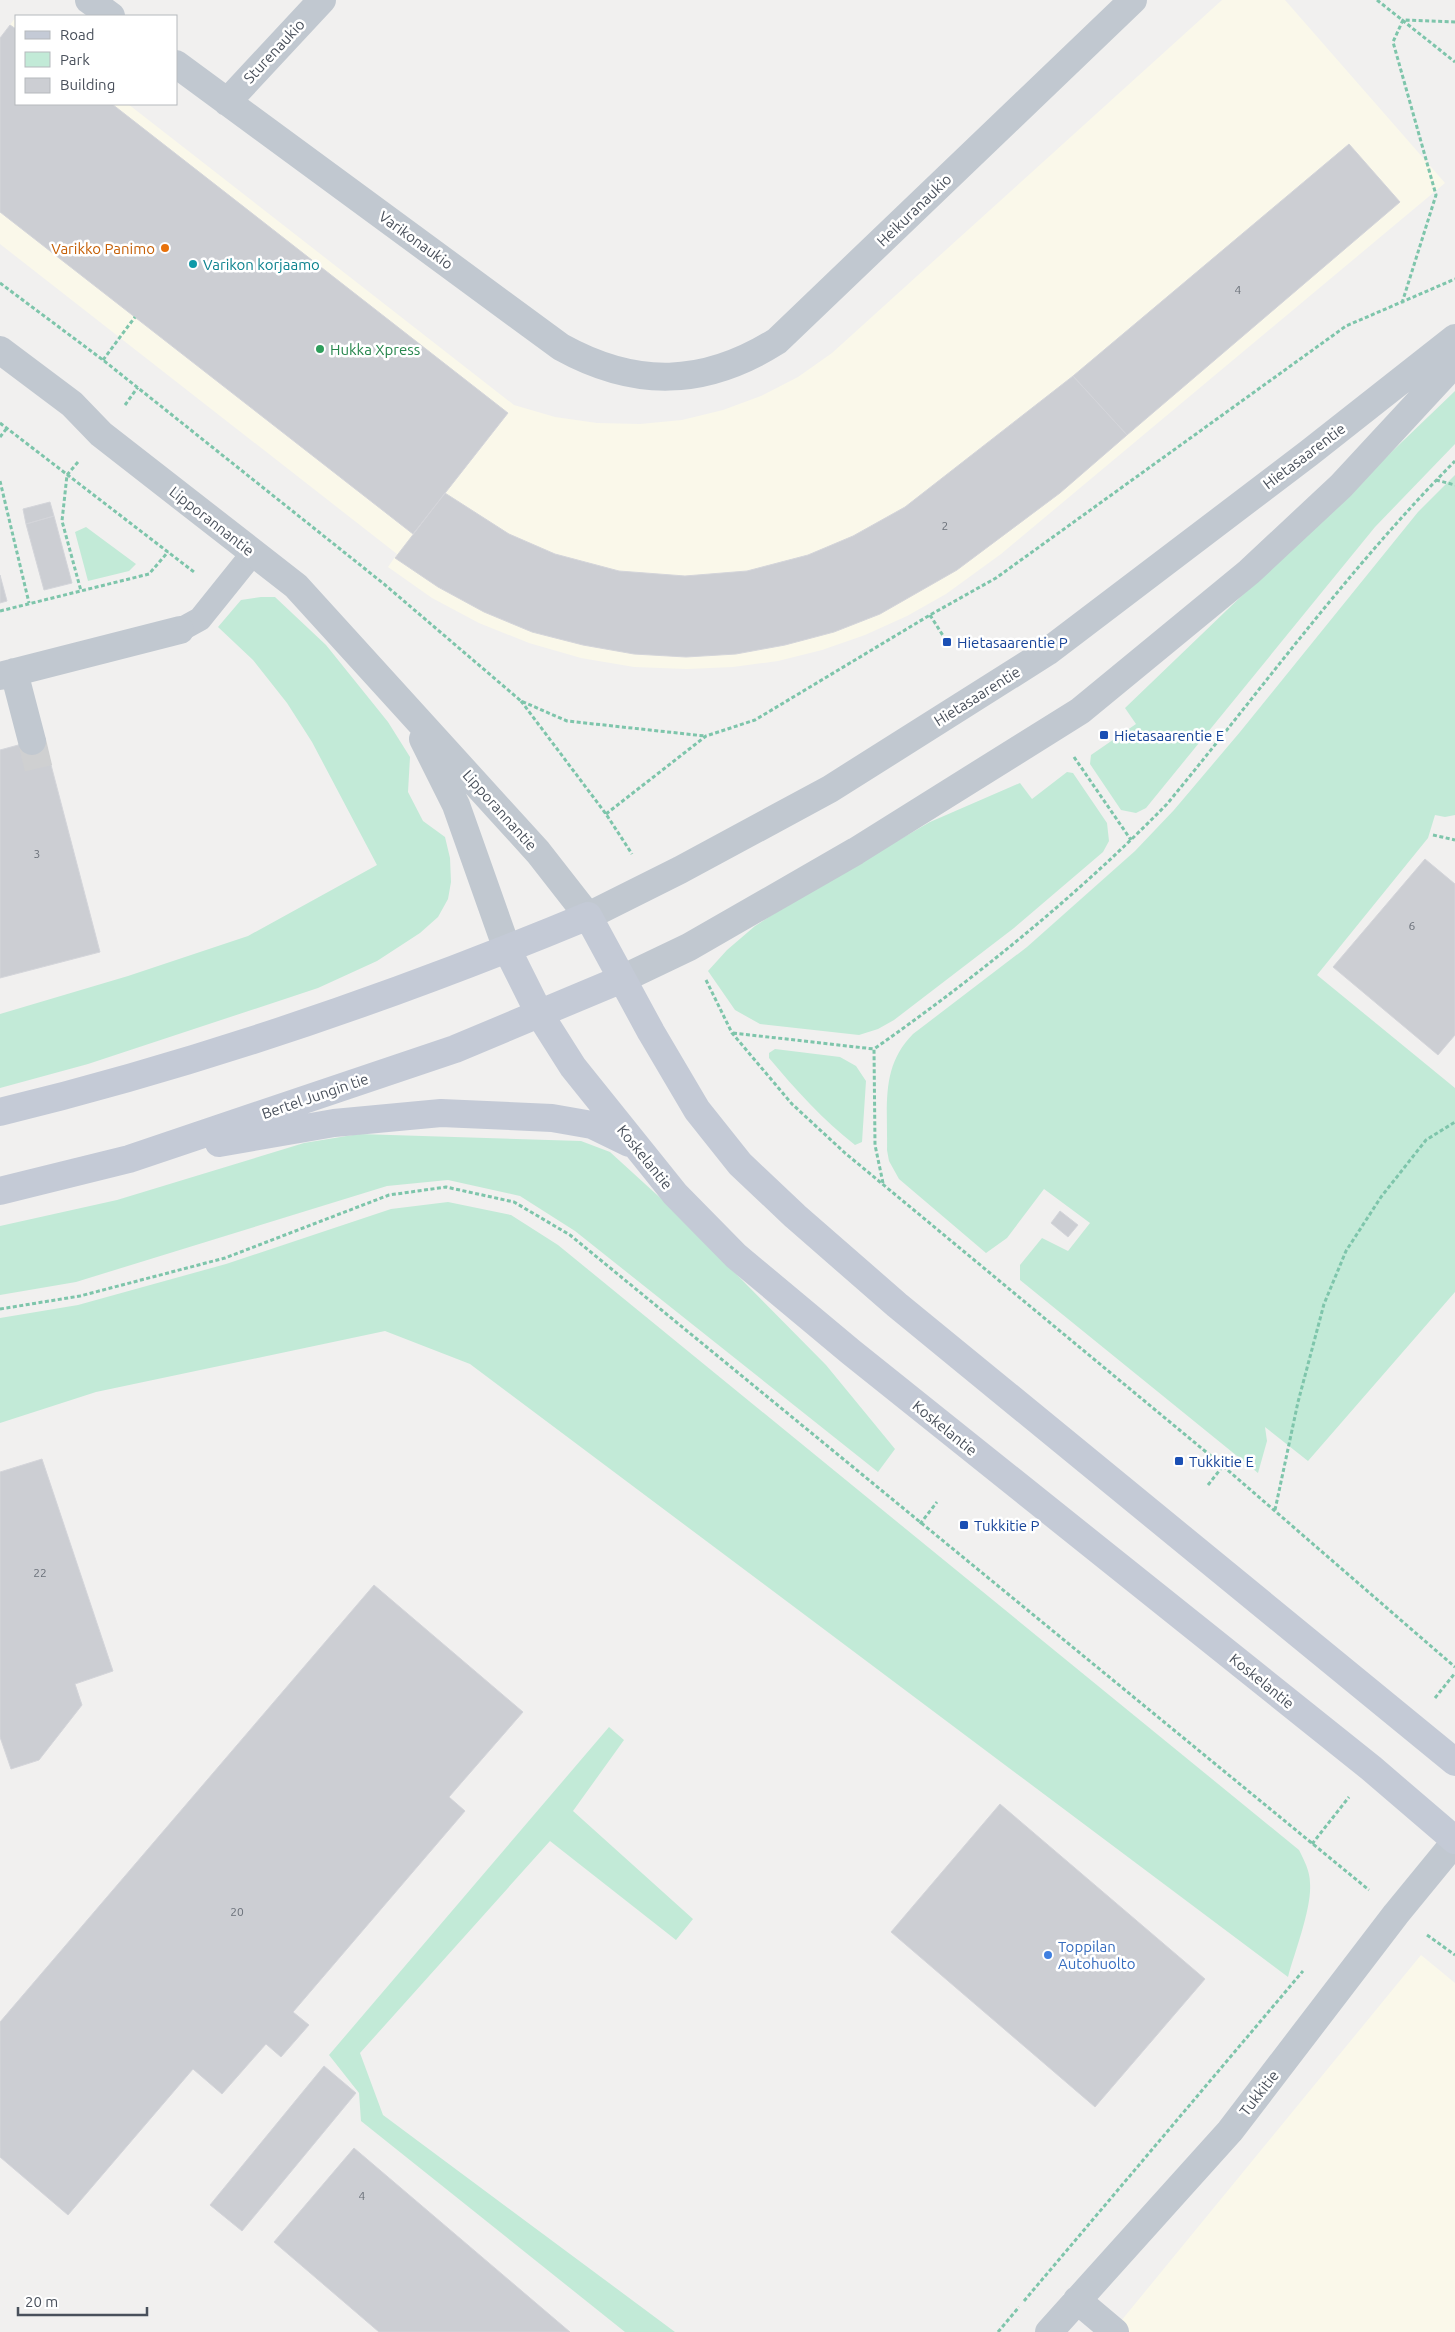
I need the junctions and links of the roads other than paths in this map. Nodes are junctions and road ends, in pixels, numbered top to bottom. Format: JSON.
{"nodes":[{"id":1,"x":89,"y":0,"type":"edge"},
{"id":2,"x":322,"y":0,"type":"edge"},
{"id":3,"x":1133,"y":0,"type":"edge"},
{"id":4,"x":110,"y":15,"type":"edge"},
{"id":5,"x":178,"y":65,"type":"edge"},
{"id":6,"x":227,"y":102,"type":"junction"},
{"id":7,"x":1455,"y":338,"type":"edge"},
{"id":8,"x":0,"y":350,"type":"edge"},
{"id":9,"x":1455,"y":363,"type":"edge"},
{"id":10,"x":672,"y":377,"type":"joint"},
{"id":11,"x":254,"y":553,"type":"junction"},
{"id":12,"x":180,"y":630,"type":"joint"},
{"id":13,"x":7,"y":674,"type":"edge"},
{"id":14,"x":408,"y":709,"type":"junction"},
{"id":15,"x":32,"y":741,"type":"tunnel mouth"},
{"id":16,"x":588,"y":916,"type":"junction"},
{"id":17,"x":506,"y":950,"type":"junction"},
{"id":18,"x":622,"y":979,"type":"junction"},
{"id":19,"x":540,"y":1015,"type":"junction"},
{"id":20,"x":0,"y":1112,"type":"edge"},
{"id":21,"x":635,"y":1146,"type":"junction"},
{"id":22,"x":129,"y":1159,"type":"junction"},
{"id":23,"x":0,"y":1191,"type":"edge"},
{"id":24,"x":1455,"y":1762,"type":"edge"},
{"id":25,"x":1455,"y":1841,"type":"edge"},
{"id":26,"x":1077,"y":2300,"type":"junction"},
{"id":27,"x":1049,"y":2332,"type":"edge"},
{"id":28,"x":1115,"y":2332,"type":"edge"}],
"edges":[{"from":1,"to":4,"type":"street"},
{"from":2,"to":6,"type":"street","name":"Sturenaukio"},
{"from":3,"to":10,"type":"street","name":"Heikuranaukio"},
{"from":5,"to":6,"type":"street","name":"Varikonaukio"},
{"from":6,"to":10,"type":"street","name":"Varikonaukio"},
{"from":7,"to":16,"type":"street","name":"Hietasaarentie"},
{"from":8,"to":11,"type":"street","name":"Lipporannantie"},
{"from":9,"to":18,"type":"street"},
{"from":11,"to":12,"type":"lane"},
{"from":11,"to":14,"type":"street","name":"Lipporannantie"},
{"from":12,"to":13,"type":"street"},
{"from":13,"to":15,"type":"street"},
{"from":14,"to":16,"type":"street","name":"Lipporannantie"},
{"from":14,"to":17,"type":"street","name":"Lipporannantie"},
{"from":16,"to":17,"type":"main road"},
{"from":16,"to":18,"type":"main road"},
{"from":17,"to":19,"type":"main road","name":"Koskelantie"},
{"from":17,"to":20,"type":"main road"},
{"from":18,"to":19,"type":"main road","name":"Bertel Jungin tie"},
{"from":18,"to":24,"type":"main road"},
{"from":19,"to":21,"type":"main road","name":"Koskelantie"},
{"from":19,"to":22,"type":"main road","name":"Bertel Jungin tie"},
{"from":21,"to":22,"type":"main road"},
{"from":21,"to":25,"type":"main road","name":"Koskelantie"},
{"from":22,"to":23,"type":"main road","name":"Bertel Jungin tie"},
{"from":25,"to":26,"type":"street","name":"Tukkitie"},
{"from":26,"to":27,"type":"street","name":"Tukkitie"},
{"from":26,"to":28,"type":"street"}]}
